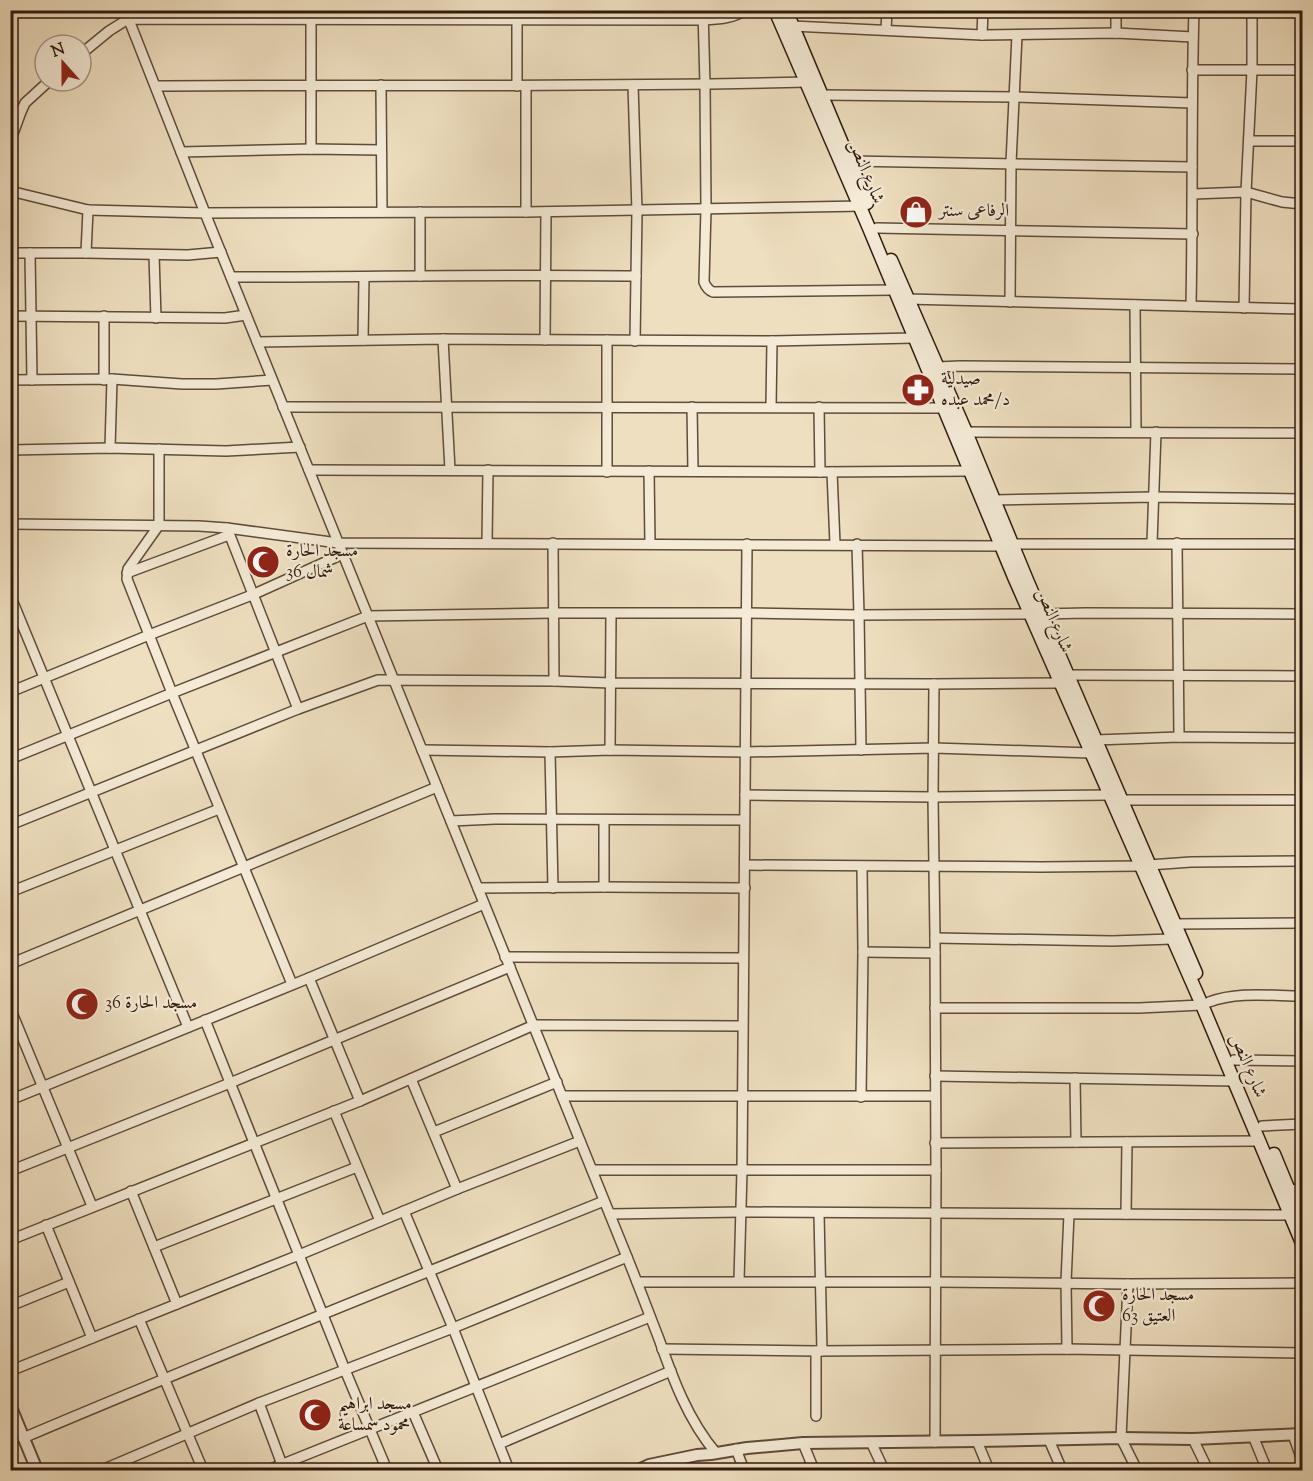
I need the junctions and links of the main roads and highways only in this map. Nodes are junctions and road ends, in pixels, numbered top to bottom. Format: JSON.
{"nodes":[{"id":1,"x":775,"y":10,"type":"edge"},
{"id":2,"x":786,"y":10,"type":"edge"},
{"id":3,"x":864,"y":206,"type":"junction"},
{"id":4,"x":1007,"y":545,"type":"junction"},
{"id":5,"x":1064,"y":679,"type":"junction"},
{"id":6,"x":1115,"y":797,"type":"junction"},
{"id":7,"x":1145,"y":865,"type":"junction"},
{"id":8,"x":1205,"y":1004,"type":"junction"},
{"id":9,"x":1302,"y":1222,"type":"edge"},
{"id":10,"x":1302,"y":1243,"type":"edge"}],
"edges":[{"from":1,"to":3,"type":"main road","name":"شارع النص"},
{"from":2,"to":3,"type":"main road","name":"شارع النص"},
{"from":3,"to":4,"type":"main road","name":"شارع النص"},
{"from":3,"to":4,"type":"main road","name":"شارع النص"},
{"from":4,"to":5,"type":"main road","name":"شارع النص"},
{"from":5,"to":6,"type":"main road","name":"شارع النص"},
{"from":5,"to":6,"type":"main road","name":"شارع النص"},
{"from":6,"to":7,"type":"main road","name":"شارع النص"},
{"from":7,"to":8,"type":"main road","name":"شارع النص"},
{"from":7,"to":8,"type":"main road","name":"شارع النص"},
{"from":8,"to":9,"type":"main road","name":"شارع النص"},
{"from":8,"to":10,"type":"main road","name":"شارع النص"}]}
